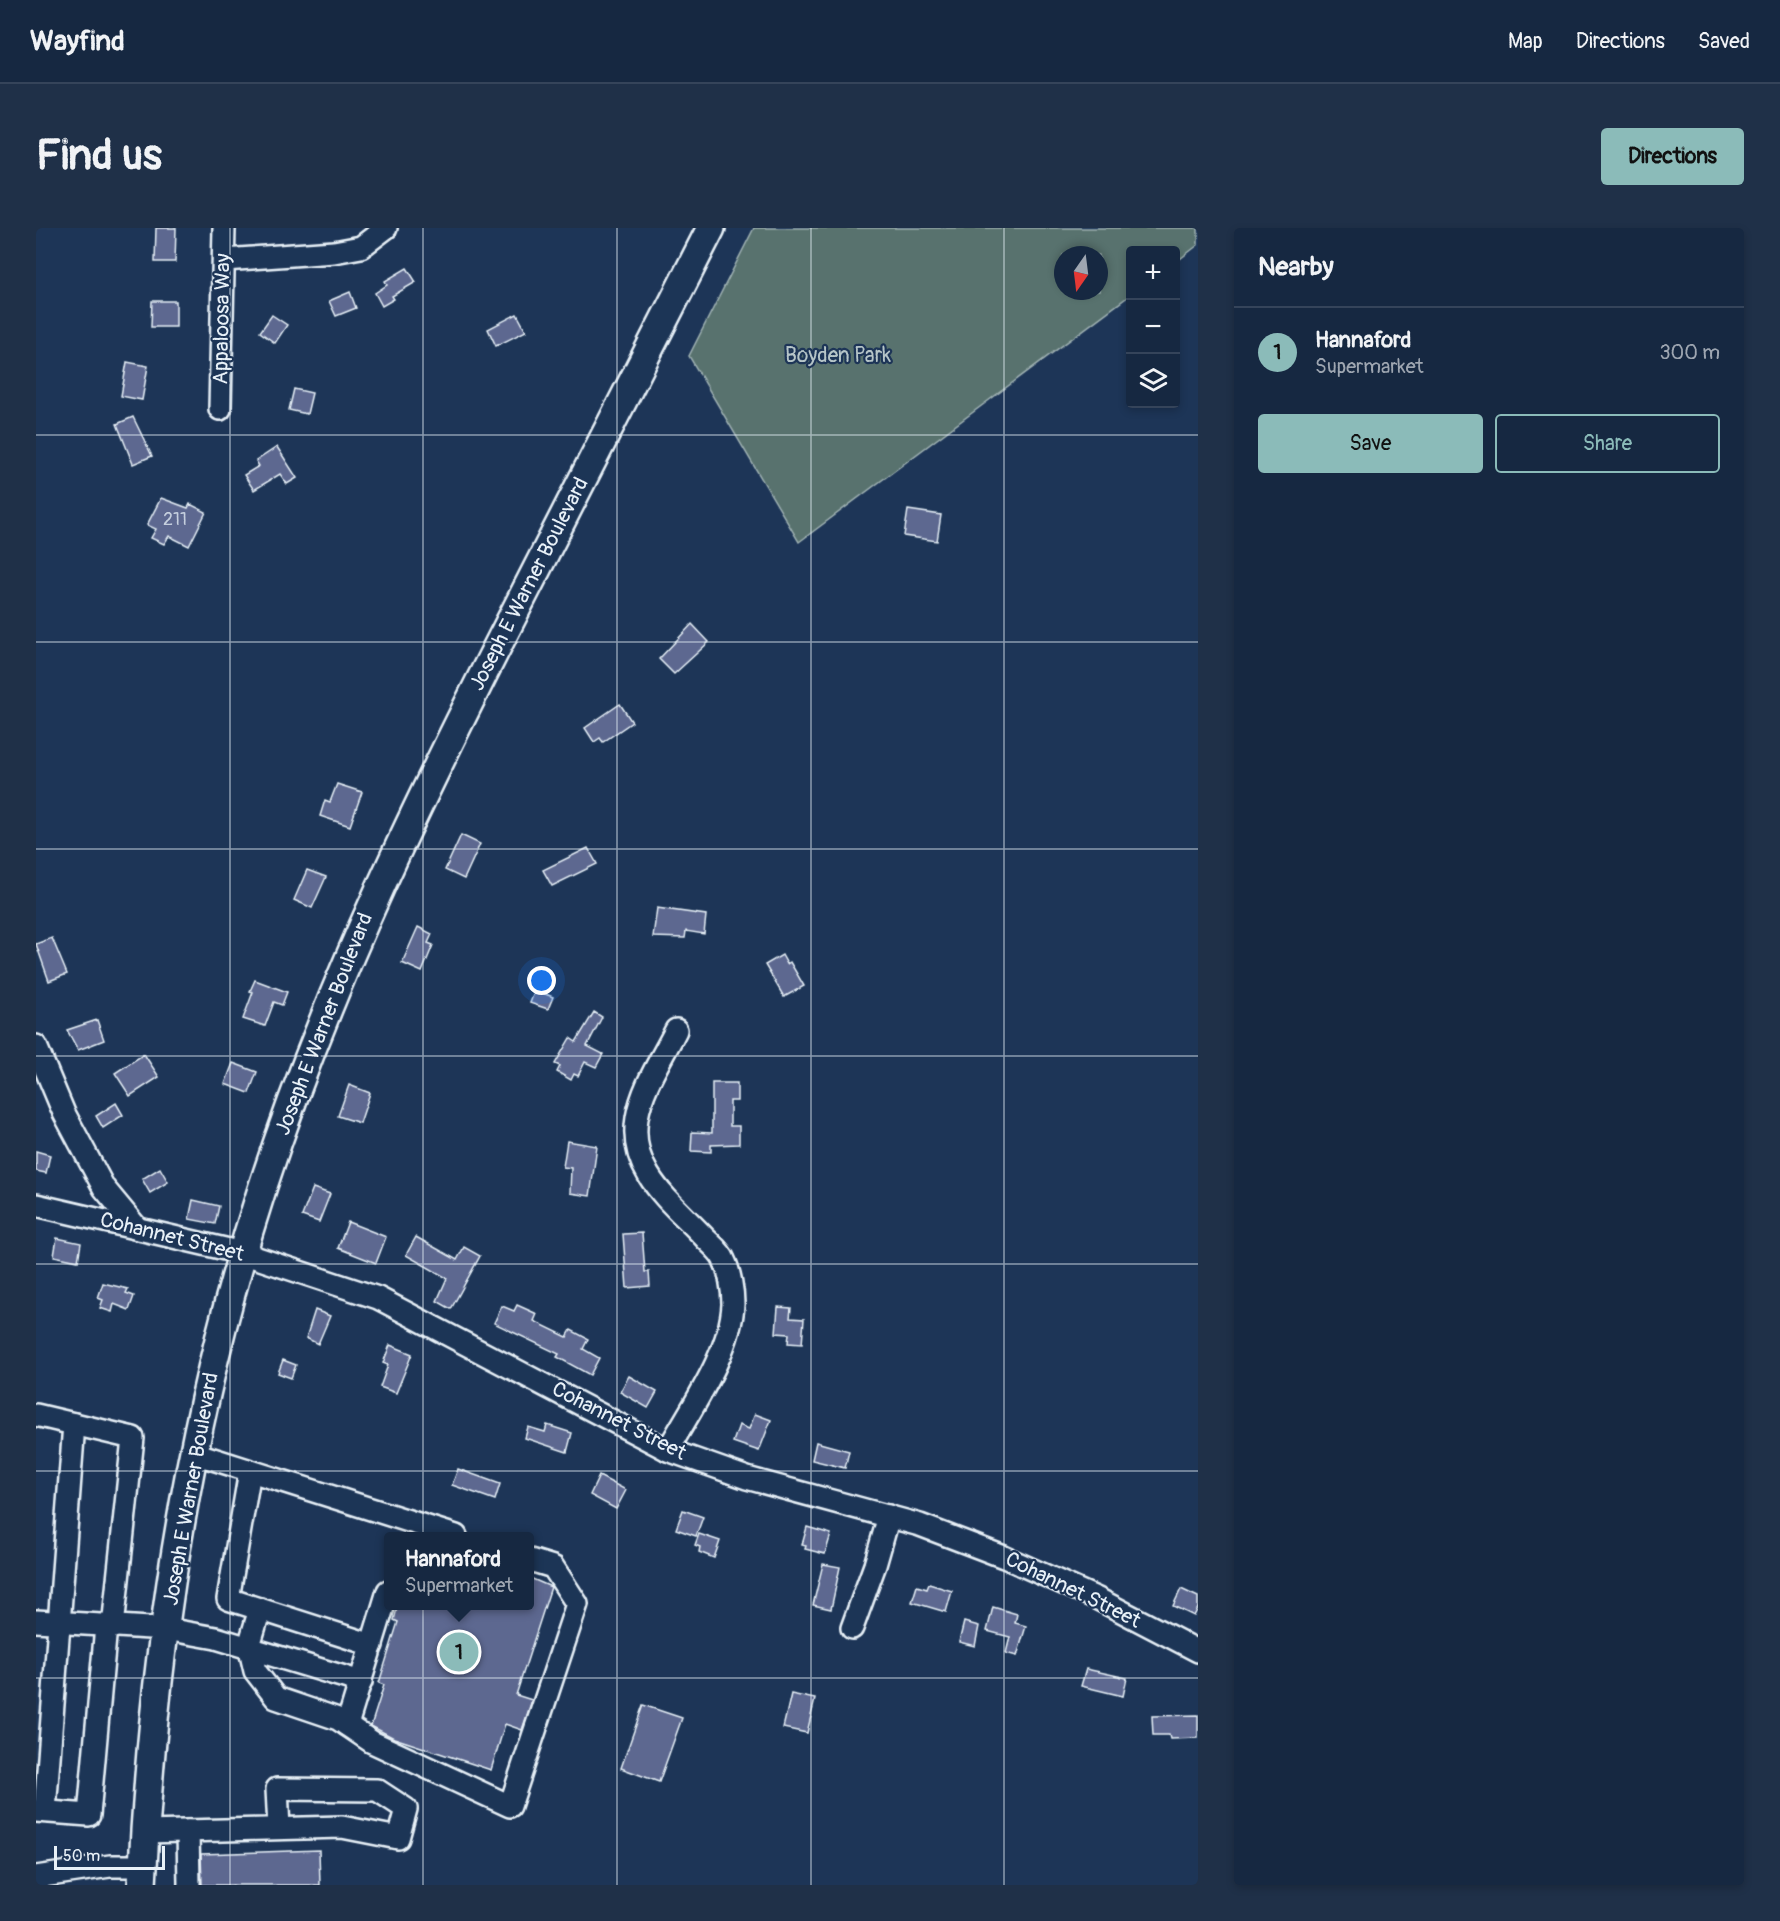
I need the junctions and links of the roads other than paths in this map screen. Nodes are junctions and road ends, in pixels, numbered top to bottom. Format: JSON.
{"nodes":[{"id":1,"x":224,"y":228,"type":"edge"},
{"id":2,"x":386,"y":228,"type":"edge"},
{"id":3,"x":711,"y":228,"type":"edge"},
{"id":4,"x":224,"y":260,"type":"junction"},
{"id":5,"x":220,"y":409,"type":"dead end"},
{"id":6,"x":676,"y":1030,"type":"dead end"},
{"id":7,"x":36,"y":1046,"type":"edge"},
{"id":8,"x":36,"y":1205,"type":"edge"},
{"id":9,"x":138,"y":1229,"type":"junction"},
{"id":10,"x":242,"y":1254,"type":"junction"},
{"id":11,"x":36,"y":1415,"type":"edge"},
{"id":12,"x":74,"y":1424,"type":"junction"},
{"id":13,"x":668,"y":1450,"type":"junction"},
{"id":14,"x":194,"y":1453,"type":"junction"},
{"id":15,"x":250,"y":1471,"type":"junction"},
{"id":16,"x":889,"y":1516,"type":"junction"},
{"id":17,"x":408,"y":1529,"type":"edge"},
{"id":18,"x":429,"y":1532,"type":"edge"},
{"id":19,"x":534,"y":1561,"type":"edge"},
{"id":20,"x":384,"y":1604,"type":"edge"},
{"id":21,"x":260,"y":1609,"type":"junction"},
{"id":22,"x":36,"y":1621,"type":"edge"},
{"id":23,"x":60,"y":1623,"type":"junction"},
{"id":24,"x":110,"y":1627,"type":"junction"},
{"id":25,"x":852,"y":1628,"type":"dead end"},
{"id":26,"x":166,"y":1629,"type":"junction"},
{"id":27,"x":372,"y":1645,"type":"junction"},
{"id":28,"x":249,"y":1646,"type":"junction"},
{"id":29,"x":1198,"y":1651,"type":"edge"},
{"id":30,"x":361,"y":1682,"type":"junction"},
{"id":31,"x":347,"y":1725,"type":"junction"},
{"id":32,"x":41,"y":1811,"type":"edge"},
{"id":33,"x":279,"y":1828,"type":"junction"},
{"id":34,"x":188,"y":1831,"type":"junction"},
{"id":35,"x":145,"y":1832,"type":"junction"},
{"id":36,"x":143,"y":1875,"type":"edge"},
{"id":37,"x":36,"y":1877,"type":"edge"},
{"id":38,"x":189,"y":1885,"type":"edge"}],
"edges":[{"from":1,"to":4,"type":"street","name":"Appaloosa Way"},
{"from":2,"to":4,"type":"street"},
{"from":3,"to":10,"type":"main road","name":"Joseph E Warner Boulevard"},
{"from":4,"to":5,"type":"street","name":"Appaloosa Way"},
{"from":6,"to":13,"type":"street"},
{"from":7,"to":9,"type":"street"},
{"from":8,"to":9,"type":"street","name":"Cohannet Street"},
{"from":9,"to":10,"type":"street","name":"Cohannet Street"},
{"from":10,"to":13,"type":"street","name":"Cohannet Street"},
{"from":10,"to":14,"type":"main road","name":"Joseph E Warner Boulevard"},
{"from":11,"to":12,"type":"street"},
{"from":12,"to":23,"type":"street"},
{"from":12,"to":24,"type":"street"},
{"from":13,"to":16,"type":"street","name":"Cohannet Street"},
{"from":14,"to":15,"type":"street"},
{"from":14,"to":26,"type":"main road","name":"Joseph E Warner Boulevard"},
{"from":15,"to":17,"type":"street"},
{"from":15,"to":21,"type":"street"},
{"from":16,"to":25,"type":"street"},
{"from":16,"to":29,"type":"street","name":"Cohannet Street"},
{"from":17,"to":18,"type":"street"},
{"from":19,"to":31,"type":"street"},
{"from":20,"to":27,"type":"street"},
{"from":21,"to":27,"type":"street"},
{"from":21,"to":28,"type":"street"},
{"from":22,"to":23,"type":"street"},
{"from":23,"to":24,"type":"street"},
{"from":23,"to":32,"type":"street"},
{"from":24,"to":26,"type":"street"},
{"from":24,"to":32,"type":"street"},
{"from":26,"to":28,"type":"street"},
{"from":26,"to":35,"type":"main road","name":"Joseph E Warner Boulevard"},
{"from":27,"to":30,"type":"street"},
{"from":28,"to":30,"type":"street"},
{"from":28,"to":31,"type":"street"},
{"from":30,"to":31,"type":"street"},
{"from":33,"to":33,"type":"street"},
{"from":33,"to":34,"type":"street"},
{"from":34,"to":35,"type":"street"},
{"from":34,"to":38,"type":"street"},
{"from":35,"to":36,"type":"main road","name":"Joseph E Warner Boulevard"},
{"from":36,"to":37,"type":"street"}]}
